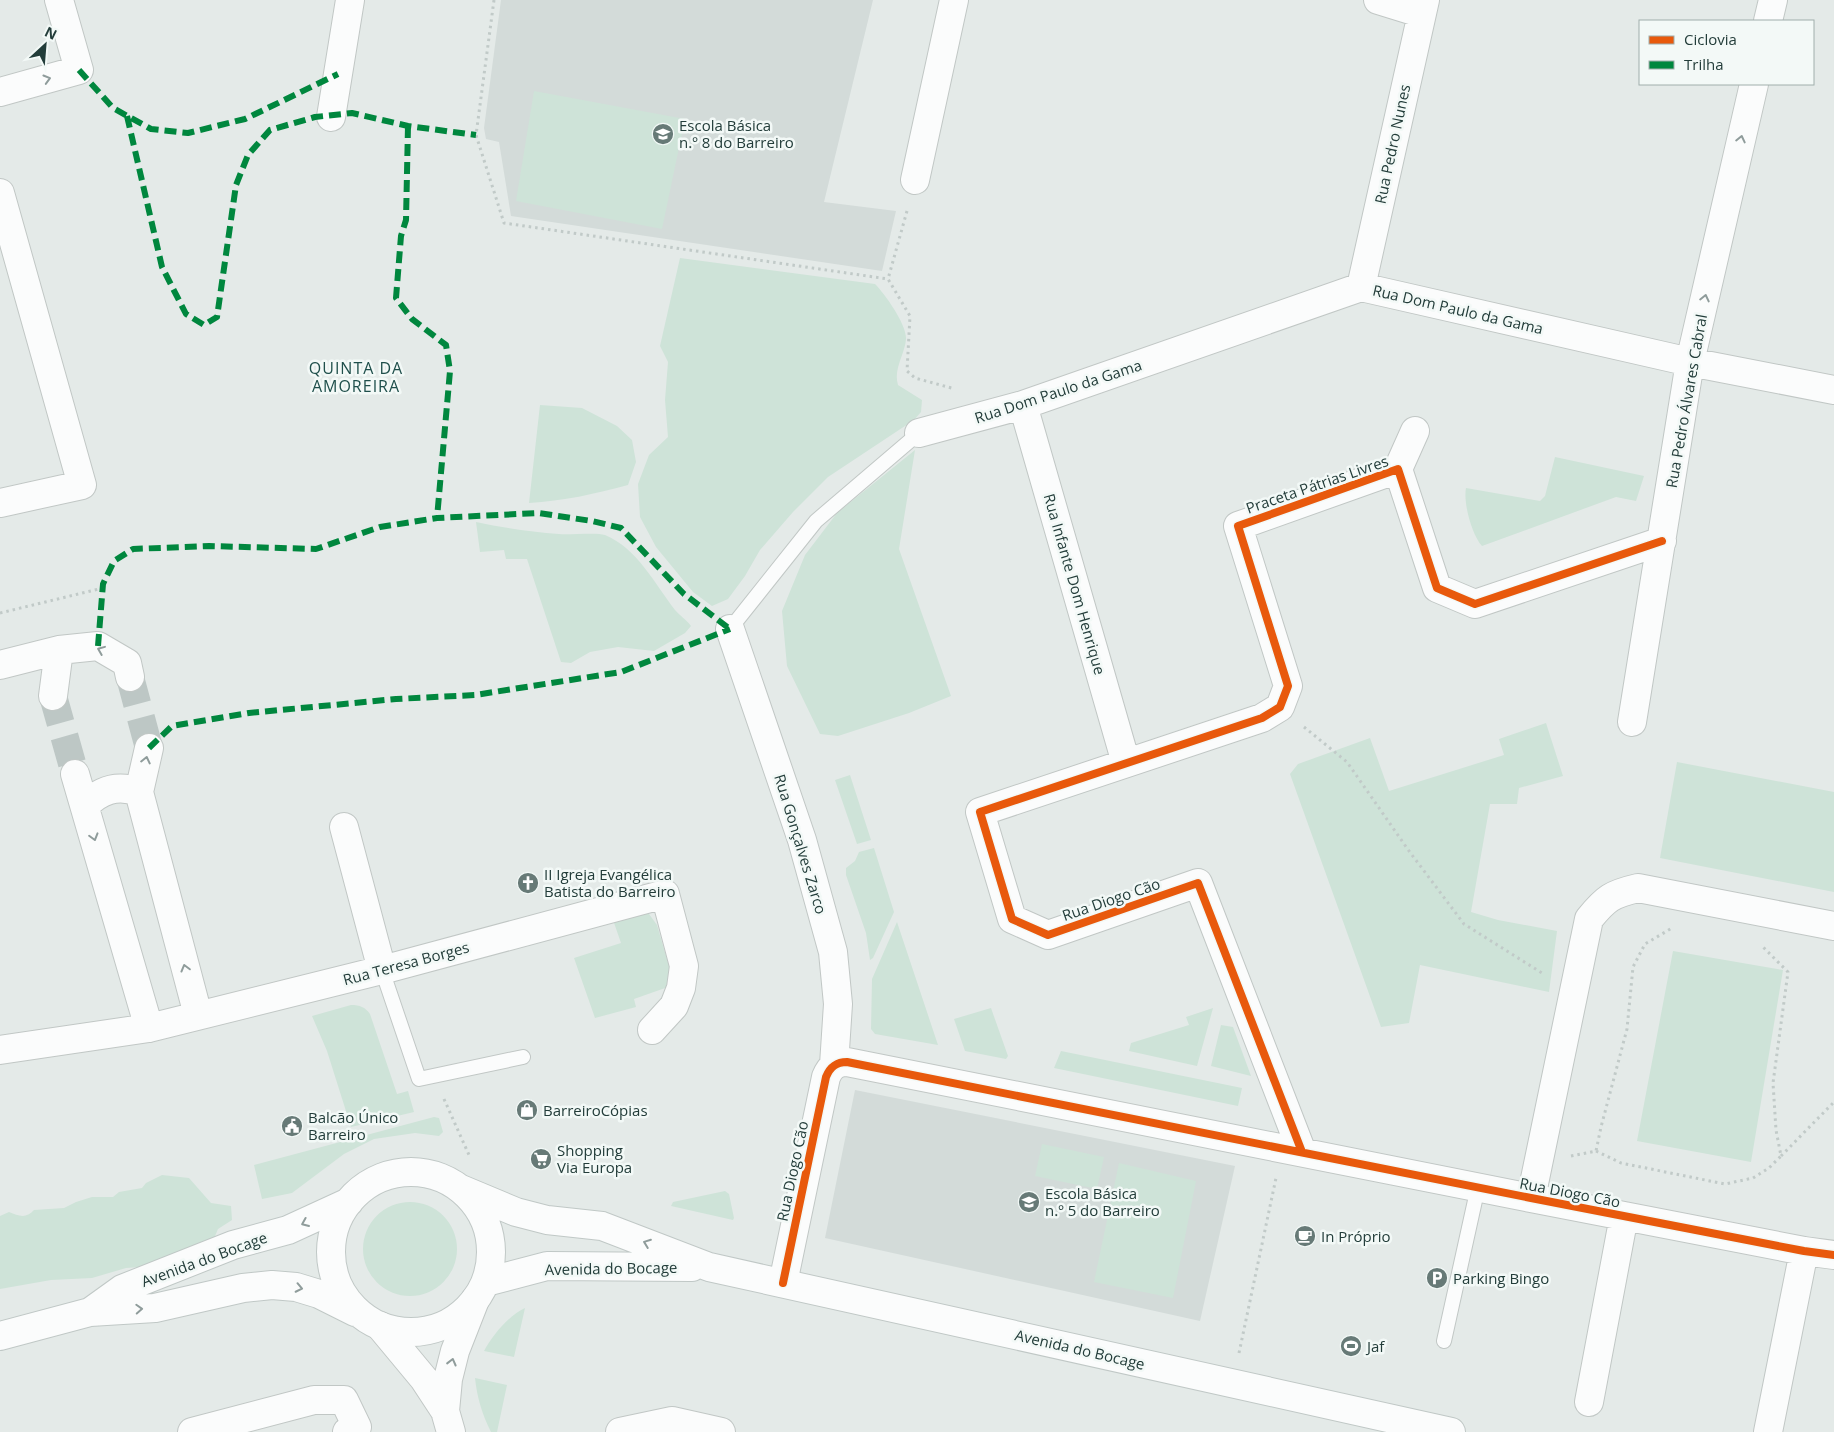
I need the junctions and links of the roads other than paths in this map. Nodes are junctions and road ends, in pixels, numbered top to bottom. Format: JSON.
{"nodes":[{"id":1,"x":60,"y":0,"type":"edge"},
{"id":2,"x":350,"y":0,"type":"edge"},
{"id":3,"x":954,"y":0,"type":"edge"},
{"id":4,"x":1378,"y":0,"type":"edge"},
{"id":5,"x":1773,"y":0,"type":"edge"},
{"id":6,"x":1423,"y":6,"type":"edge"},
{"id":7,"x":1768,"y":20,"type":"edge"},
{"id":8,"x":1754,"y":85,"type":"edge"},
{"id":9,"x":0,"y":92,"type":"edge"},
{"id":10,"x":331,"y":117,"type":"dead end"},
{"id":11,"x":915,"y":180,"type":"road end"},
{"id":12,"x":0,"y":193,"type":"edge"},
{"id":13,"x":1361,"y":287,"type":"junction"},
{"id":14,"x":1690,"y":362,"type":"junction"},
{"id":15,"x":1834,"y":390,"type":"edge"},
{"id":16,"x":1023,"y":405,"type":"junction"},
{"id":17,"x":1415,"y":431,"type":"dead end"},
{"id":18,"x":919,"y":433,"type":"joint"},
{"id":19,"x":1398,"y":469,"type":"junction"},
{"id":20,"x":0,"y":503,"type":"edge"},
{"id":21,"x":1662,"y":541,"type":"junction"},
{"id":22,"x":730,"y":629,"type":"joint"},
{"id":23,"x":59,"y":650,"type":"junction"},
{"id":24,"x":0,"y":665,"type":"edge"},
{"id":25,"x":130,"y":676,"type":"tunnel mouth"},
{"id":26,"x":54,"y":696,"type":"tunnel mouth"},
{"id":27,"x":1632,"y":722,"type":"dead end"},
{"id":28,"x":149,"y":748,"type":"tunnel mouth"},
{"id":29,"x":1126,"y":764,"type":"junction"},
{"id":30,"x":76,"y":774,"type":"tunnel mouth"},
{"id":31,"x":138,"y":792,"type":"junction"},
{"id":32,"x":84,"y":806,"type":"junction"},
{"id":33,"x":344,"y":826,"type":"dead end"},
{"id":34,"x":1834,"y":926,"type":"edge"},
{"id":35,"x":382,"y":970,"type":"junction"},
{"id":36,"x":198,"y":1016,"type":"junction"},
{"id":37,"x":149,"y":1028,"type":"junction"},
{"id":38,"x":652,"y":1030,"type":"dead end"},
{"id":39,"x":0,"y":1050,"type":"edge"},
{"id":40,"x":523,"y":1057,"type":"dead end"},
{"id":41,"x":834,"y":1066,"type":"junction"},
{"id":42,"x":1292,"y":1150,"type":"junction"},
{"id":43,"x":1478,"y":1187,"type":"junction"},
{"id":44,"x":460,"y":1189,"type":"junction"},
{"id":45,"x":1530,"y":1198,"type":"junction"},
{"id":46,"x":349,"y":1202,"type":"junction"},
{"id":47,"x":1624,"y":1216,"type":"junction"},
{"id":48,"x":1804,"y":1251,"type":"junction"},
{"id":49,"x":1834,"y":1255,"type":"edge"},
{"id":50,"x":709,"y":1267,"type":"junction"},
{"id":51,"x":783,"y":1283,"type":"junction"},
{"id":52,"x":480,"y":1291,"type":"junction"},
{"id":53,"x":90,"y":1312,"type":"junction"},
{"id":54,"x":371,"y":1320,"type":"junction"},
{"id":55,"x":0,"y":1336,"type":"edge"},
{"id":56,"x":1444,"y":1341,"type":"dead end"},
{"id":57,"x":1589,"y":1402,"type":"dead end"},
{"id":58,"x":448,"y":1421,"type":"edge"},
{"id":59,"x":192,"y":1432,"type":"edge"},
{"id":60,"x":348,"y":1432,"type":"edge"},
{"id":61,"x":620,"y":1432,"type":"edge"},
{"id":62,"x":721,"y":1432,"type":"edge"},
{"id":63,"x":1451,"y":1432,"type":"edge"},
{"id":64,"x":1768,"y":1432,"type":"edge"}],
"edges":[{"from":9,"to":1,"type":"street","one_way":true},
{"from":2,"to":10,"type":"street"},
{"from":3,"to":11,"type":"street"},
{"from":4,"to":6,"type":"street"},
{"from":5,"to":7,"type":"street"},
{"from":6,"to":13,"type":"street","name":"Rua Pedro Nunes"},
{"from":14,"to":8,"type":"street","name":"Rua Pedro Álvares Cabral","one_way":true},
{"from":12,"to":20,"type":"street"},
{"from":13,"to":14,"type":"street","name":"Rua Dom Paulo da Gama"},
{"from":13,"to":16,"type":"street","name":"Rua Dom Paulo da Gama"},
{"from":14,"to":15,"type":"street","name":"Rua Dom Paulo da Gama"},
{"from":14,"to":21,"type":"street","name":"Rua Pedro Álvares Cabral"},
{"from":16,"to":18,"type":"street","name":"Rua Dom Paulo da Gama"},
{"from":16,"to":29,"type":"street","name":"Rua Infante Dom Henrique"},
{"from":17,"to":19,"type":"street"},
{"from":18,"to":22,"type":"lane"},
{"from":19,"to":21,"type":"street","name":"Praceta Pátrias Livres"},
{"from":19,"to":29,"type":"street","name":"Praceta Pátrias Livres"},
{"from":21,"to":27,"type":"street","name":"Rua Pedro Álvares Cabral"},
{"from":22,"to":41,"type":"street","name":"Rua Gonçalves Zarco"},
{"from":23,"to":24,"type":"street"},
{"from":25,"to":23,"type":"street","one_way":true},
{"from":23,"to":26,"type":"street"},
{"from":31,"to":28,"type":"street","one_way":true},
{"from":29,"to":42,"type":"street","name":"Rua Diogo Cão"},
{"from":30,"to":32,"type":"street"},
{"from":31,"to":32,"type":"street"},
{"from":36,"to":31,"type":"street","one_way":true},
{"from":32,"to":37,"type":"street","one_way":true},
{"from":33,"to":35,"type":"street"},
{"from":34,"to":45,"type":"street"},
{"from":35,"to":36,"type":"street","name":"Rua Teresa Borges"},
{"from":35,"to":38,"type":"street","name":"Rua Teresa Borges"},
{"from":35,"to":40,"type":"lane"},
{"from":36,"to":37,"type":"street","name":"Rua Teresa Borges"},
{"from":37,"to":39,"type":"street","name":"Rua Teresa Borges"},
{"from":41,"to":42,"type":"street","name":"Rua Diogo Cão"},
{"from":41,"to":51,"type":"street","name":"Rua Diogo Cão"},
{"from":42,"to":43,"type":"street","name":"Rua Diogo Cão"},
{"from":43,"to":45,"type":"street","name":"Rua Diogo Cão"},
{"from":43,"to":56,"type":"lane"},
{"from":44,"to":46,"type":"street"},
{"from":50,"to":44,"type":"street","name":"Avenida do Bocage","one_way":true},
{"from":44,"to":52,"type":"street"},
{"from":45,"to":47,"type":"street","name":"Rua Diogo Cão"},
{"from":46,"to":53,"type":"street","name":"Avenida do Bocage","one_way":true},
{"from":46,"to":54,"type":"street"},
{"from":47,"to":48,"type":"street","name":"Rua Diogo Cão"},
{"from":47,"to":57,"type":"street","name":"Rua Diogo Cão"},
{"from":48,"to":49,"type":"street","name":"Rua Diogo Cão"},
{"from":48,"to":64,"type":"street"},
{"from":50,"to":51,"type":"street","name":"Avenida do Bocage"},
{"from":50,"to":52,"type":"street","name":"Avenida do Bocage"},
{"from":51,"to":63,"type":"street","name":"Avenida do Bocage"},
{"from":52,"to":54,"type":"street"},
{"from":58,"to":52,"type":"street","one_way":true},
{"from":53,"to":54,"type":"street","name":"Avenida do Bocage","one_way":true},
{"from":53,"to":55,"type":"street","name":"Avenida do Bocage"},
{"from":54,"to":58,"type":"street"},
{"from":59,"to":60,"type":"street"},
{"from":61,"to":62,"type":"street"}]}
